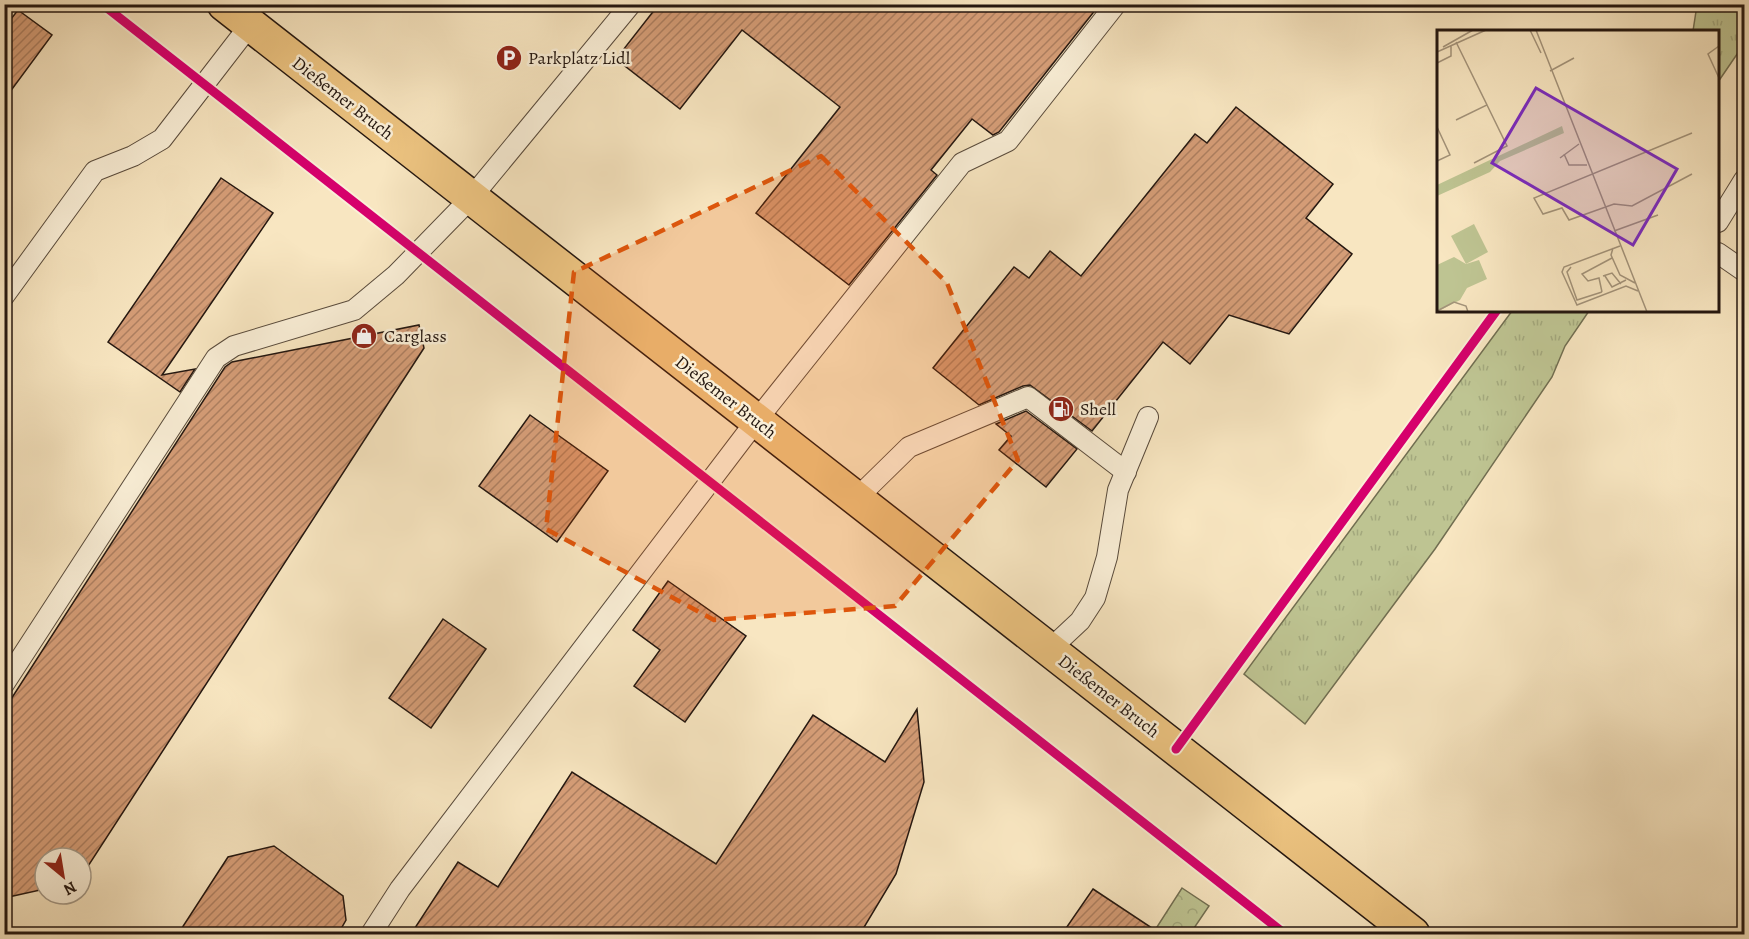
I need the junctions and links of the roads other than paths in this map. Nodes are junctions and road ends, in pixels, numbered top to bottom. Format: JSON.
{"nodes":[{"id":1,"x":224,"y":4,"type":"edge"},
{"id":2,"x":631,"y":4,"type":"edge"},
{"id":3,"x":1116,"y":4,"type":"edge"},
{"id":4,"x":250,"y":25,"type":"junction"},
{"id":5,"x":1744,"y":180,"type":"edge"},
{"id":6,"x":471,"y":198,"type":"junction"},
{"id":7,"x":1719,"y":220,"type":"edge"},
{"id":8,"x":1719,"y":255,"type":"edge"},
{"id":9,"x":1744,"y":271,"type":"edge"},
{"id":10,"x":4,"y":296,"type":"edge"},
{"id":11,"x":1148,"y":417,"type":"dead end"},
{"id":12,"x":756,"y":420,"type":"junction"},
{"id":13,"x":1126,"y":472,"type":"junction"},
{"id":14,"x":856,"y":499,"type":"junction"},
{"id":15,"x":1049,"y":650,"type":"junction"},
{"id":16,"x":4,"y":684,"type":"edge"},
{"id":17,"x":372,"y":934,"type":"edge"},
{"id":18,"x":1413,"y":934,"type":"edge"}],
"edges":[{"from":1,"to":4,"type":"main road","name":"Dießemer Bruch"},
{"from":2,"to":6,"type":"lane"},
{"from":3,"to":12,"type":"lane"},
{"from":4,"to":6,"type":"main road","name":"Dießemer Bruch"},
{"from":4,"to":10,"type":"lane"},
{"from":5,"to":7,"type":"lane"},
{"from":6,"to":12,"type":"main road","name":"Dießemer Bruch"},
{"from":6,"to":16,"type":"lane"},
{"from":8,"to":9,"type":"lane"},
{"from":11,"to":13,"type":"lane"},
{"from":12,"to":14,"type":"main road","name":"Dießemer Bruch"},
{"from":12,"to":17,"type":"lane"},
{"from":13,"to":14,"type":"lane"},
{"from":13,"to":15,"type":"lane"},
{"from":14,"to":15,"type":"main road","name":"Dießemer Bruch"},
{"from":15,"to":18,"type":"main road","name":"Dießemer Bruch"}]}
